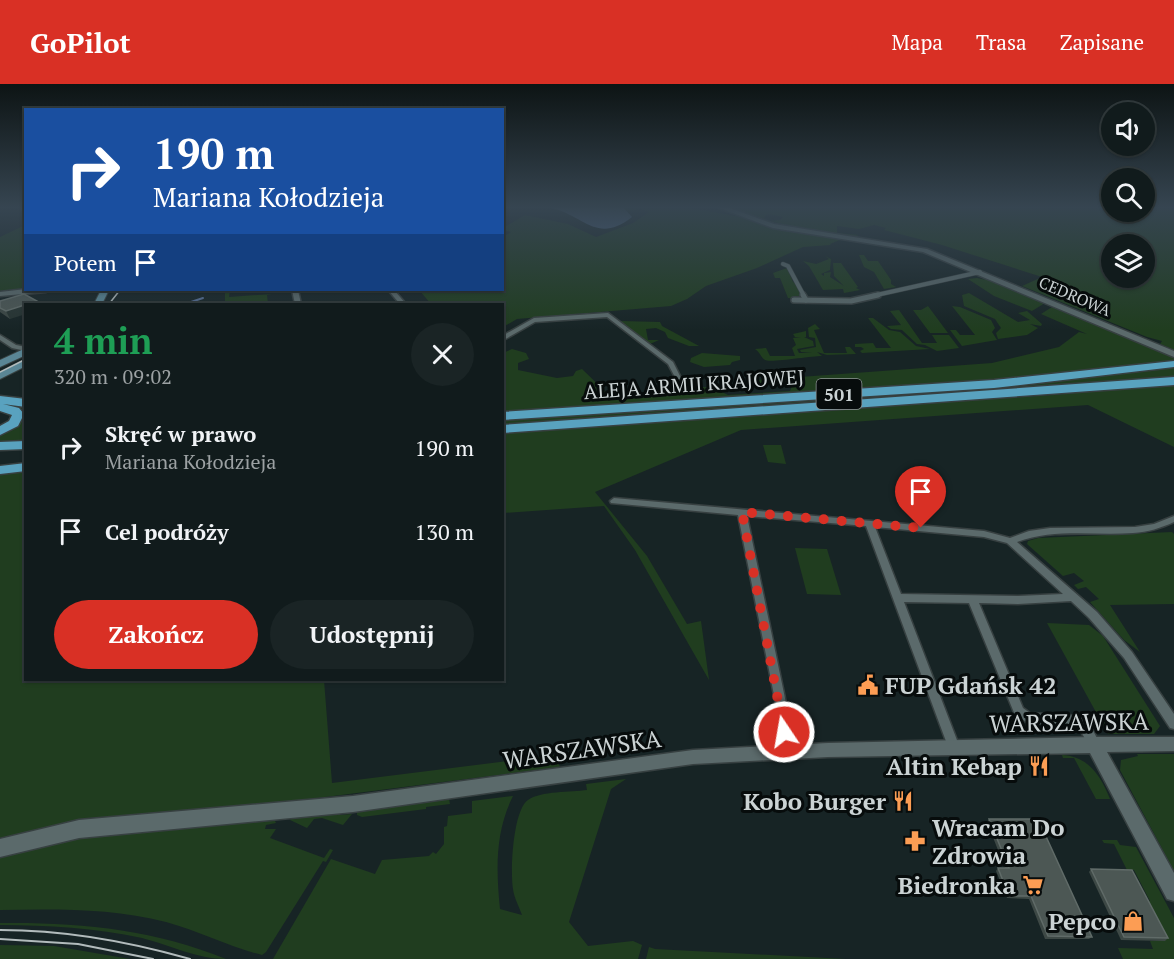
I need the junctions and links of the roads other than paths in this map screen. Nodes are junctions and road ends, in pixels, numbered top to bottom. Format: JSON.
{"nodes":[{"id":1,"x":915,"y":248,"type":"edge"},
{"id":2,"x":783,"y":264,"type":"dead end"},
{"id":3,"x":981,"y":272,"type":"junction"},
{"id":4,"x":35,"y":291,"type":"edge"},
{"id":5,"x":392,"y":291,"type":"edge"},
{"id":6,"x":2,"y":294,"type":"edge"},
{"id":7,"x":794,"y":300,"type":"dead end"},
{"id":8,"x":806,"y":300,"type":"junction"},
{"id":9,"x":402,"y":303,"type":"edge"},
{"id":10,"x":0,"y":337,"type":"edge"},
{"id":11,"x":504,"y":338,"type":"edge"},
{"id":12,"x":24,"y":350,"type":"edge"},
{"id":13,"x":24,"y":351,"type":"edge"},
{"id":14,"x":1174,"y":357,"type":"edge"},
{"id":15,"x":24,"y":363,"type":"edge"},
{"id":16,"x":0,"y":364,"type":"edge"},
{"id":17,"x":0,"y":376,"type":"edge"},
{"id":18,"x":678,"y":378,"type":"dead end"},
{"id":19,"x":1174,"y":381,"type":"edge"},
{"id":20,"x":0,"y":400,"type":"edge"},
{"id":21,"x":24,"y":403,"type":"edge"},
{"id":22,"x":0,"y":407,"type":"edge"},
{"id":23,"x":504,"y":416,"type":"edge"},
{"id":24,"x":504,"y":429,"type":"edge"},
{"id":25,"x":0,"y":431,"type":"edge"},
{"id":26,"x":24,"y":445,"type":"edge"},
{"id":27,"x":0,"y":446,"type":"edge"},
{"id":28,"x":0,"y":459,"type":"edge"},
{"id":29,"x":24,"y":459,"type":"edge"},
{"id":30,"x":24,"y":467,"type":"edge"},
{"id":31,"x":0,"y":470,"type":"edge"},
{"id":32,"x":614,"y":501,"type":"dead end"},
{"id":33,"x":742,"y":512,"type":"junction"},
{"id":34,"x":1174,"y":519,"type":"edge"},
{"id":35,"x":869,"y":524,"type":"junction"},
{"id":36,"x":1010,"y":541,"type":"junction"},
{"id":37,"x":1074,"y":597,"type":"junction"},
{"id":38,"x":898,"y":598,"type":"junction"},
{"id":39,"x":972,"y":599,"type":"junction"},
{"id":40,"x":1174,"y":724,"type":"edge"},
{"id":41,"x":1094,"y":744,"type":"junction"},
{"id":42,"x":1174,"y":744,"type":"edge"},
{"id":43,"x":954,"y":748,"type":"junction"},
{"id":44,"x":790,"y":752,"type":"junction"},
{"id":45,"x":0,"y":848,"type":"edge"},
{"id":46,"x":1174,"y":892,"type":"edge"}],
"edges":[{"from":1,"to":3,"type":"street","name":"CEDROWA"},
{"from":2,"to":8,"type":"street"},
{"from":3,"to":8,"type":"street"},
{"from":3,"to":14,"type":"street","name":"CEDROWA"},
{"from":4,"to":6,"type":"street"},
{"from":5,"to":9,"type":"street"},
{"from":7,"to":8,"type":"street"},
{"from":10,"to":12,"type":"street"},
{"from":11,"to":18,"type":"street"},
{"from":13,"to":16,"type":"main road"},
{"from":14,"to":23,"type":"main road","name":"ALEJA ARMII KRAJOWEJ","number":"501"},
{"from":15,"to":17,"type":"main road"},
{"from":19,"to":24,"type":"main road","name":"ALEJA ARMII KRAJOWEJ","number":"501"},
{"from":20,"to":21,"type":"main road"},
{"from":22,"to":25,"type":"main road"},
{"from":26,"to":27,"type":"main road"},
{"from":28,"to":29,"type":"main road"},
{"from":30,"to":31,"type":"main road"},
{"from":32,"to":33,"type":"street"},
{"from":33,"to":35,"type":"street"},
{"from":33,"to":44,"type":"street"},
{"from":34,"to":36,"type":"street"},
{"from":35,"to":36,"type":"street"},
{"from":35,"to":38,"type":"street"},
{"from":36,"to":37,"type":"street"},
{"from":37,"to":39,"type":"street"},
{"from":37,"to":40,"type":"street"},
{"from":38,"to":39,"type":"street"},
{"from":38,"to":43,"type":"street"},
{"from":39,"to":41,"type":"street"},
{"from":41,"to":42,"type":"street","name":"WARSZAWSKA"},
{"from":41,"to":43,"type":"street","name":"WARSZAWSKA"},
{"from":41,"to":46,"type":"street"},
{"from":43,"to":44,"type":"street","name":"WARSZAWSKA"},
{"from":44,"to":45,"type":"street","name":"WARSZAWSKA"}]}
